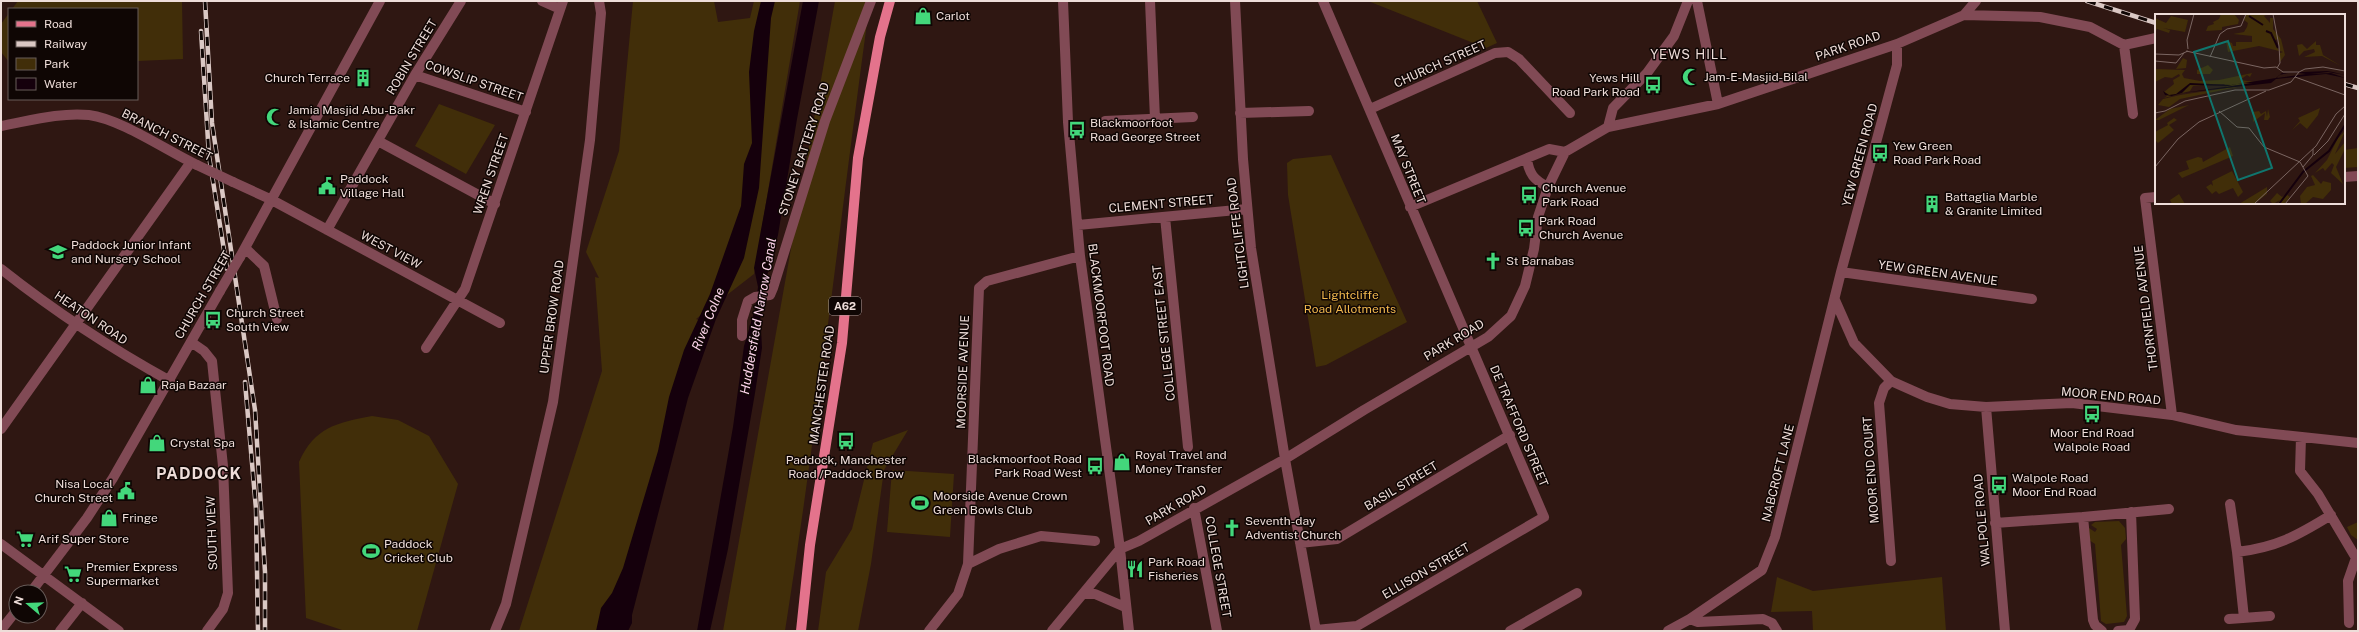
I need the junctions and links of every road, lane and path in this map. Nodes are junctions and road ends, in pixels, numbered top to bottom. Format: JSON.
{"nodes":[{"id":1,"x":380,"y":1,"type":"edge"},
{"id":2,"x":461,"y":1,"type":"edge"},
{"id":3,"x":542,"y":1,"type":"edge"},
{"id":4,"x":599,"y":1,"type":"edge"},
{"id":5,"x":871,"y":1,"type":"edge"},
{"id":6,"x":890,"y":1,"type":"edge"},
{"id":7,"x":1063,"y":1,"type":"edge"},
{"id":8,"x":1150,"y":1,"type":"edge"},
{"id":9,"x":1235,"y":1,"type":"edge"},
{"id":10,"x":1323,"y":1,"type":"edge"},
{"id":11,"x":1688,"y":1,"type":"edge"},
{"id":12,"x":1697,"y":1,"type":"edge"},
{"id":13,"x":1976,"y":1,"type":"edge"},
{"id":14,"x":561,"y":5,"type":"edge"},
{"id":15,"x":1964,"y":14,"type":"junction"},
{"id":16,"x":2155,"y":38,"type":"edge"},
{"id":17,"x":1897,"y":44,"type":"junction"},
{"id":18,"x":2124,"y":45,"type":"junction"},
{"id":19,"x":415,"y":75,"type":"junction"},
{"id":20,"x":1718,"y":104,"type":"junction"},
{"id":21,"x":1370,"y":109,"type":"junction"},
{"id":22,"x":1309,"y":111,"type":"dead end"},
{"id":23,"x":526,"y":112,"type":"junction"},
{"id":24,"x":1240,"y":113,"type":"junction"},
{"id":25,"x":1570,"y":113,"type":"dead end"},
{"id":26,"x":2133,"y":114,"type":"dead end"},
{"id":27,"x":1193,"y":118,"type":"dead end"},
{"id":28,"x":1155,"y":120,"type":"junction"},
{"id":29,"x":1105,"y":121,"type":"dead end"},
{"id":30,"x":1,"y":126,"type":"edge"},
{"id":31,"x":1608,"y":127,"type":"junction"},
{"id":32,"x":378,"y":141,"type":"junction"},
{"id":33,"x":1565,"y":152,"type":"junction"},
{"id":34,"x":1527,"y":158,"type":"junction"},
{"id":35,"x":194,"y":164,"type":"junction"},
{"id":36,"x":2358,"y":176,"type":"edge"},
{"id":37,"x":2345,"y":177,"type":"edge"},
{"id":38,"x":1548,"y":187,"type":"junction"},
{"id":39,"x":2155,"y":197,"type":"edge"},
{"id":40,"x":270,"y":199,"type":"junction"},
{"id":41,"x":495,"y":204,"type":"junction"},
{"id":42,"x":1410,"y":207,"type":"junction"},
{"id":43,"x":1247,"y":209,"type":"junction"},
{"id":44,"x":1165,"y":217,"type":"junction"},
{"id":45,"x":1078,"y":225,"type":"junction"},
{"id":46,"x":327,"y":230,"type":"junction"},
{"id":47,"x":243,"y":252,"type":"junction"},
{"id":48,"x":1080,"y":256,"type":"junction"},
{"id":49,"x":1,"y":269,"type":"edge"},
{"id":50,"x":1841,"y":272,"type":"junction"},
{"id":51,"x":2032,"y":299,"type":"dead end"},
{"id":52,"x":457,"y":300,"type":"junction"},
{"id":53,"x":1835,"y":300,"type":"junction"},
{"id":54,"x":277,"y":319,"type":"dead end"},
{"id":55,"x":500,"y":323,"type":"dead end"},
{"id":56,"x":77,"y":324,"type":"junction"},
{"id":57,"x":742,"y":336,"type":"dead end"},
{"id":58,"x":191,"y":342,"type":"junction"},
{"id":59,"x":1470,"y":346,"type":"junction"},
{"id":60,"x":426,"y":348,"type":"dead end"},
{"id":61,"x":170,"y":381,"type":"junction"},
{"id":62,"x":1891,"y":381,"type":"junction"},
{"id":63,"x":1986,"y":407,"type":"junction"},
{"id":64,"x":2172,"y":415,"type":"junction"},
{"id":65,"x":1,"y":429,"type":"edge"},
{"id":66,"x":1510,"y":435,"type":"junction"},
{"id":67,"x":2301,"y":437,"type":"junction"},
{"id":68,"x":2358,"y":443,"type":"edge"},
{"id":69,"x":1188,"y":447,"type":"dead end"},
{"id":70,"x":1285,"y":459,"type":"junction"},
{"id":71,"x":2230,"y":504,"type":"dead end"},
{"id":72,"x":1194,"y":508,"type":"junction"},
{"id":73,"x":2169,"y":509,"type":"dead end"},
{"id":74,"x":2131,"y":512,"type":"junction"},
{"id":75,"x":2331,"y":516,"type":"junction"},
{"id":76,"x":1544,"y":517,"type":"joint"},
{"id":77,"x":2083,"y":517,"type":"junction"},
{"id":78,"x":1995,"y":523,"type":"junction"},
{"id":79,"x":1095,"y":541,"type":"dead end"},
{"id":80,"x":1300,"y":543,"type":"junction"},
{"id":81,"x":1,"y":544,"type":"edge"},
{"id":82,"x":1120,"y":549,"type":"junction"},
{"id":83,"x":2237,"y":552,"type":"junction"},
{"id":84,"x":2357,"y":558,"type":"edge"},
{"id":85,"x":1891,"y":561,"type":"dead end"},
{"id":86,"x":968,"y":564,"type":"junction"},
{"id":87,"x":44,"y":575,"type":"junction"},
{"id":88,"x":37,"y":584,"type":"edge"},
{"id":89,"x":1577,"y":593,"type":"dead end"},
{"id":90,"x":1083,"y":594,"type":"junction"},
{"id":91,"x":82,"y":603,"type":"junction"},
{"id":92,"x":1125,"y":608,"type":"junction"},
{"id":93,"x":2270,"y":616,"type":"dead end"},
{"id":94,"x":2244,"y":618,"type":"junction"},
{"id":95,"x":1690,"y":619,"type":"junction"},
{"id":96,"x":2229,"y":619,"type":"dead end"},
{"id":97,"x":8,"y":621,"type":"edge"},
{"id":98,"x":2350,"y":623,"type":"dead end"},
{"id":99,"x":1,"y":630,"type":"edge"},
{"id":100,"x":1316,"y":630,"type":"edge"},
{"id":101,"x":60,"y":631,"type":"edge"},
{"id":102,"x":119,"y":631,"type":"edge"},
{"id":103,"x":207,"y":631,"type":"edge"},
{"id":104,"x":495,"y":631,"type":"edge"},
{"id":105,"x":801,"y":631,"type":"edge"},
{"id":106,"x":929,"y":631,"type":"edge"},
{"id":107,"x":1052,"y":631,"type":"edge"},
{"id":108,"x":1129,"y":631,"type":"edge"},
{"id":109,"x":1217,"y":631,"type":"edge"},
{"id":110,"x":1510,"y":631,"type":"edge"},
{"id":111,"x":1668,"y":631,"type":"edge"},
{"id":112,"x":1777,"y":631,"type":"edge"},
{"id":113,"x":2005,"y":631,"type":"edge"},
{"id":114,"x":2102,"y":631,"type":"edge"},
{"id":115,"x":2118,"y":631,"type":"edge"}],
"edges":[{"from":1,"to":40,"type":"street","name":"CHURCH STREET"},
{"from":2,"to":19,"type":"street","name":"ROBIN STREET"},
{"from":3,"to":14,"type":"street"},
{"from":4,"to":104,"type":"street","name":"UPPER BROW ROAD"},
{"from":5,"to":57,"type":"street","name":"STONEY BATTERY ROAD"},
{"from":6,"to":105,"type":"main road","name":"MANCHESTER ROAD","number":"A62"},
{"from":7,"to":45,"type":"street","name":"BLACKMOORFOOT ROAD"},
{"from":8,"to":28,"type":"street"},
{"from":9,"to":24,"type":"street","name":"LIGHTCLIFFE ROAD"},
{"from":10,"to":21,"type":"street","name":"MAY STREET"},
{"from":11,"to":31,"type":"street"},
{"from":12,"to":20,"type":"street"},
{"from":13,"to":15,"type":"street"},
{"from":14,"to":23,"type":"street","name":"WREN STREET"},
{"from":15,"to":17,"type":"street","name":"PARK ROAD"},
{"from":15,"to":18,"type":"street"},
{"from":16,"to":18,"type":"street"},
{"from":17,"to":20,"type":"street","name":"PARK ROAD"},
{"from":17,"to":50,"type":"street","name":"YEW GREEN ROAD"},
{"from":18,"to":26,"type":"street"},
{"from":19,"to":23,"type":"street","name":"COWSLIP STREET"},
{"from":19,"to":32,"type":"street","name":"ROBIN STREET"},
{"from":20,"to":31,"type":"street","name":"PARK ROAD"},
{"from":21,"to":25,"type":"street","name":"CHURCH STREET"},
{"from":21,"to":42,"type":"street","name":"MAY STREET"},
{"from":22,"to":24,"type":"street"},
{"from":23,"to":41,"type":"street","name":"WREN STREET"},
{"from":24,"to":43,"type":"street","name":"LIGHTCLIFFE ROAD"},
{"from":27,"to":28,"type":"street"},
{"from":28,"to":29,"type":"street"},
{"from":30,"to":35,"type":"street","name":"BRANCH STREET"},
{"from":31,"to":33,"type":"street","name":"PARK ROAD"},
{"from":32,"to":41,"type":"street"},
{"from":32,"to":46,"type":"street","name":"ROBIN STREET"},
{"from":33,"to":34,"type":"street"},
{"from":33,"to":38,"type":"street","name":"PARK ROAD"},
{"from":34,"to":38,"type":"street"},
{"from":34,"to":42,"type":"street"},
{"from":35,"to":40,"type":"street","name":"BRANCH STREET","bridge":true},
{"from":35,"to":56,"type":"street"},
{"from":36,"to":37,"type":"street"},
{"from":38,"to":59,"type":"street","name":"PARK ROAD"},
{"from":39,"to":64,"type":"street","name":"THORNFIELD AVENUE"},
{"from":40,"to":46,"type":"street","name":"WEST VIEW"},
{"from":40,"to":47,"type":"street","name":"CHURCH STREET"},
{"from":41,"to":52,"type":"street","name":"WREN STREET"},
{"from":42,"to":59,"type":"street","name":"MAY STREET"},
{"from":43,"to":44,"type":"street","name":"CLEMENT STREET"},
{"from":43,"to":70,"type":"street","name":"LIGHTCLIFFE ROAD"},
{"from":44,"to":45,"type":"street","name":"CLEMENT STREET"},
{"from":44,"to":69,"type":"street","name":"COLLEGE STREET EAST"},
{"from":45,"to":48,"type":"street","name":"BLACKMOORFOOT ROAD"},
{"from":46,"to":52,"type":"street","name":"WEST VIEW"},
{"from":47,"to":54,"type":"street"},
{"from":47,"to":58,"type":"street","name":"CHURCH STREET","bridge":true},
{"from":48,"to":82,"type":"street","name":"BLACKMOORFOOT ROAD"},
{"from":48,"to":86,"type":"street","name":"MOORSIDE AVENUE"},
{"from":49,"to":56,"type":"street","name":"HEATON ROAD"},
{"from":50,"to":51,"type":"street","name":"YEW GREEN AVENUE"},
{"from":50,"to":53,"type":"street","name":"NABCROFT LANE"},
{"from":52,"to":55,"type":"street","name":"WEST VIEW"},
{"from":52,"to":60,"type":"street","name":"WREN STREET"},
{"from":53,"to":62,"type":"street","name":"MOOR END ROAD"},
{"from":53,"to":95,"type":"street","name":"NABCROFT LANE"},
{"from":56,"to":61,"type":"street","name":"HEATON ROAD"},
{"from":56,"to":65,"type":"street"},
{"from":58,"to":61,"type":"street","name":"CHURCH STREET"},
{"from":58,"to":103,"type":"street","name":"SOUTH VIEW"},
{"from":59,"to":66,"type":"street","name":"DE TRAFFORD STREET"},
{"from":59,"to":70,"type":"street","name":"PARK ROAD"},
{"from":61,"to":87,"type":"street","name":"CHURCH STREET"},
{"from":62,"to":63,"type":"street","name":"MOOR END ROAD"},
{"from":62,"to":85,"type":"street","name":"MOOR END COURT"},
{"from":63,"to":64,"type":"street","name":"MOOR END ROAD"},
{"from":63,"to":78,"type":"street","name":"WALPOLE ROAD"},
{"from":64,"to":67,"type":"street","name":"MOOR END ROAD"},
{"from":66,"to":76,"type":"street","name":"DE TRAFFORD STREET"},
{"from":66,"to":80,"type":"street","name":"BASIL STREET"},
{"from":67,"to":68,"type":"street","name":"MOOR END ROAD"},
{"from":67,"to":75,"type":"street"},
{"from":70,"to":72,"type":"street","name":"PARK ROAD"},
{"from":70,"to":80,"type":"street","name":"LIGHTCLIFFE ROAD"},
{"from":71,"to":83,"type":"street"},
{"from":72,"to":82,"type":"street","name":"PARK ROAD"},
{"from":72,"to":109,"type":"street","name":"COLLEGE STREET"},
{"from":73,"to":74,"type":"street"},
{"from":74,"to":77,"type":"street"},
{"from":74,"to":115,"type":"street"},
{"from":75,"to":83,"type":"street"},
{"from":75,"to":84,"type":"street"},
{"from":76,"to":100,"type":"street","name":"ELLISON STREET"},
{"from":77,"to":78,"type":"street"},
{"from":77,"to":114,"type":"street"},
{"from":78,"to":113,"type":"street","name":"WALPOLE ROAD"},
{"from":79,"to":86,"type":"street"},
{"from":80,"to":100,"type":"street","name":"LIGHTCLIFFE ROAD"},
{"from":81,"to":87,"type":"street"},
{"from":82,"to":90,"type":"street"},
{"from":82,"to":92,"type":"street","name":"BLACKMOORFOOT ROAD"},
{"from":83,"to":94,"type":"street"},
{"from":84,"to":98,"type":"street"},
{"from":86,"to":106,"type":"street","name":"MOORSIDE AVENUE"},
{"from":87,"to":88,"type":"street","name":"CHURCH STREET"},
{"from":87,"to":91,"type":"street"},
{"from":89,"to":110,"type":"street"},
{"from":90,"to":92,"type":"street"},
{"from":90,"to":107,"type":"street"},
{"from":91,"to":101,"type":"street"},
{"from":91,"to":102,"type":"street"},
{"from":92,"to":108,"type":"street","name":"BLACKMOORFOOT ROAD"},
{"from":93,"to":94,"type":"street"},
{"from":94,"to":96,"type":"street"},
{"from":95,"to":111,"type":"street","name":"NABCROFT LANE"},
{"from":95,"to":112,"type":"street"},
{"from":97,"to":99,"type":"street"}]}
